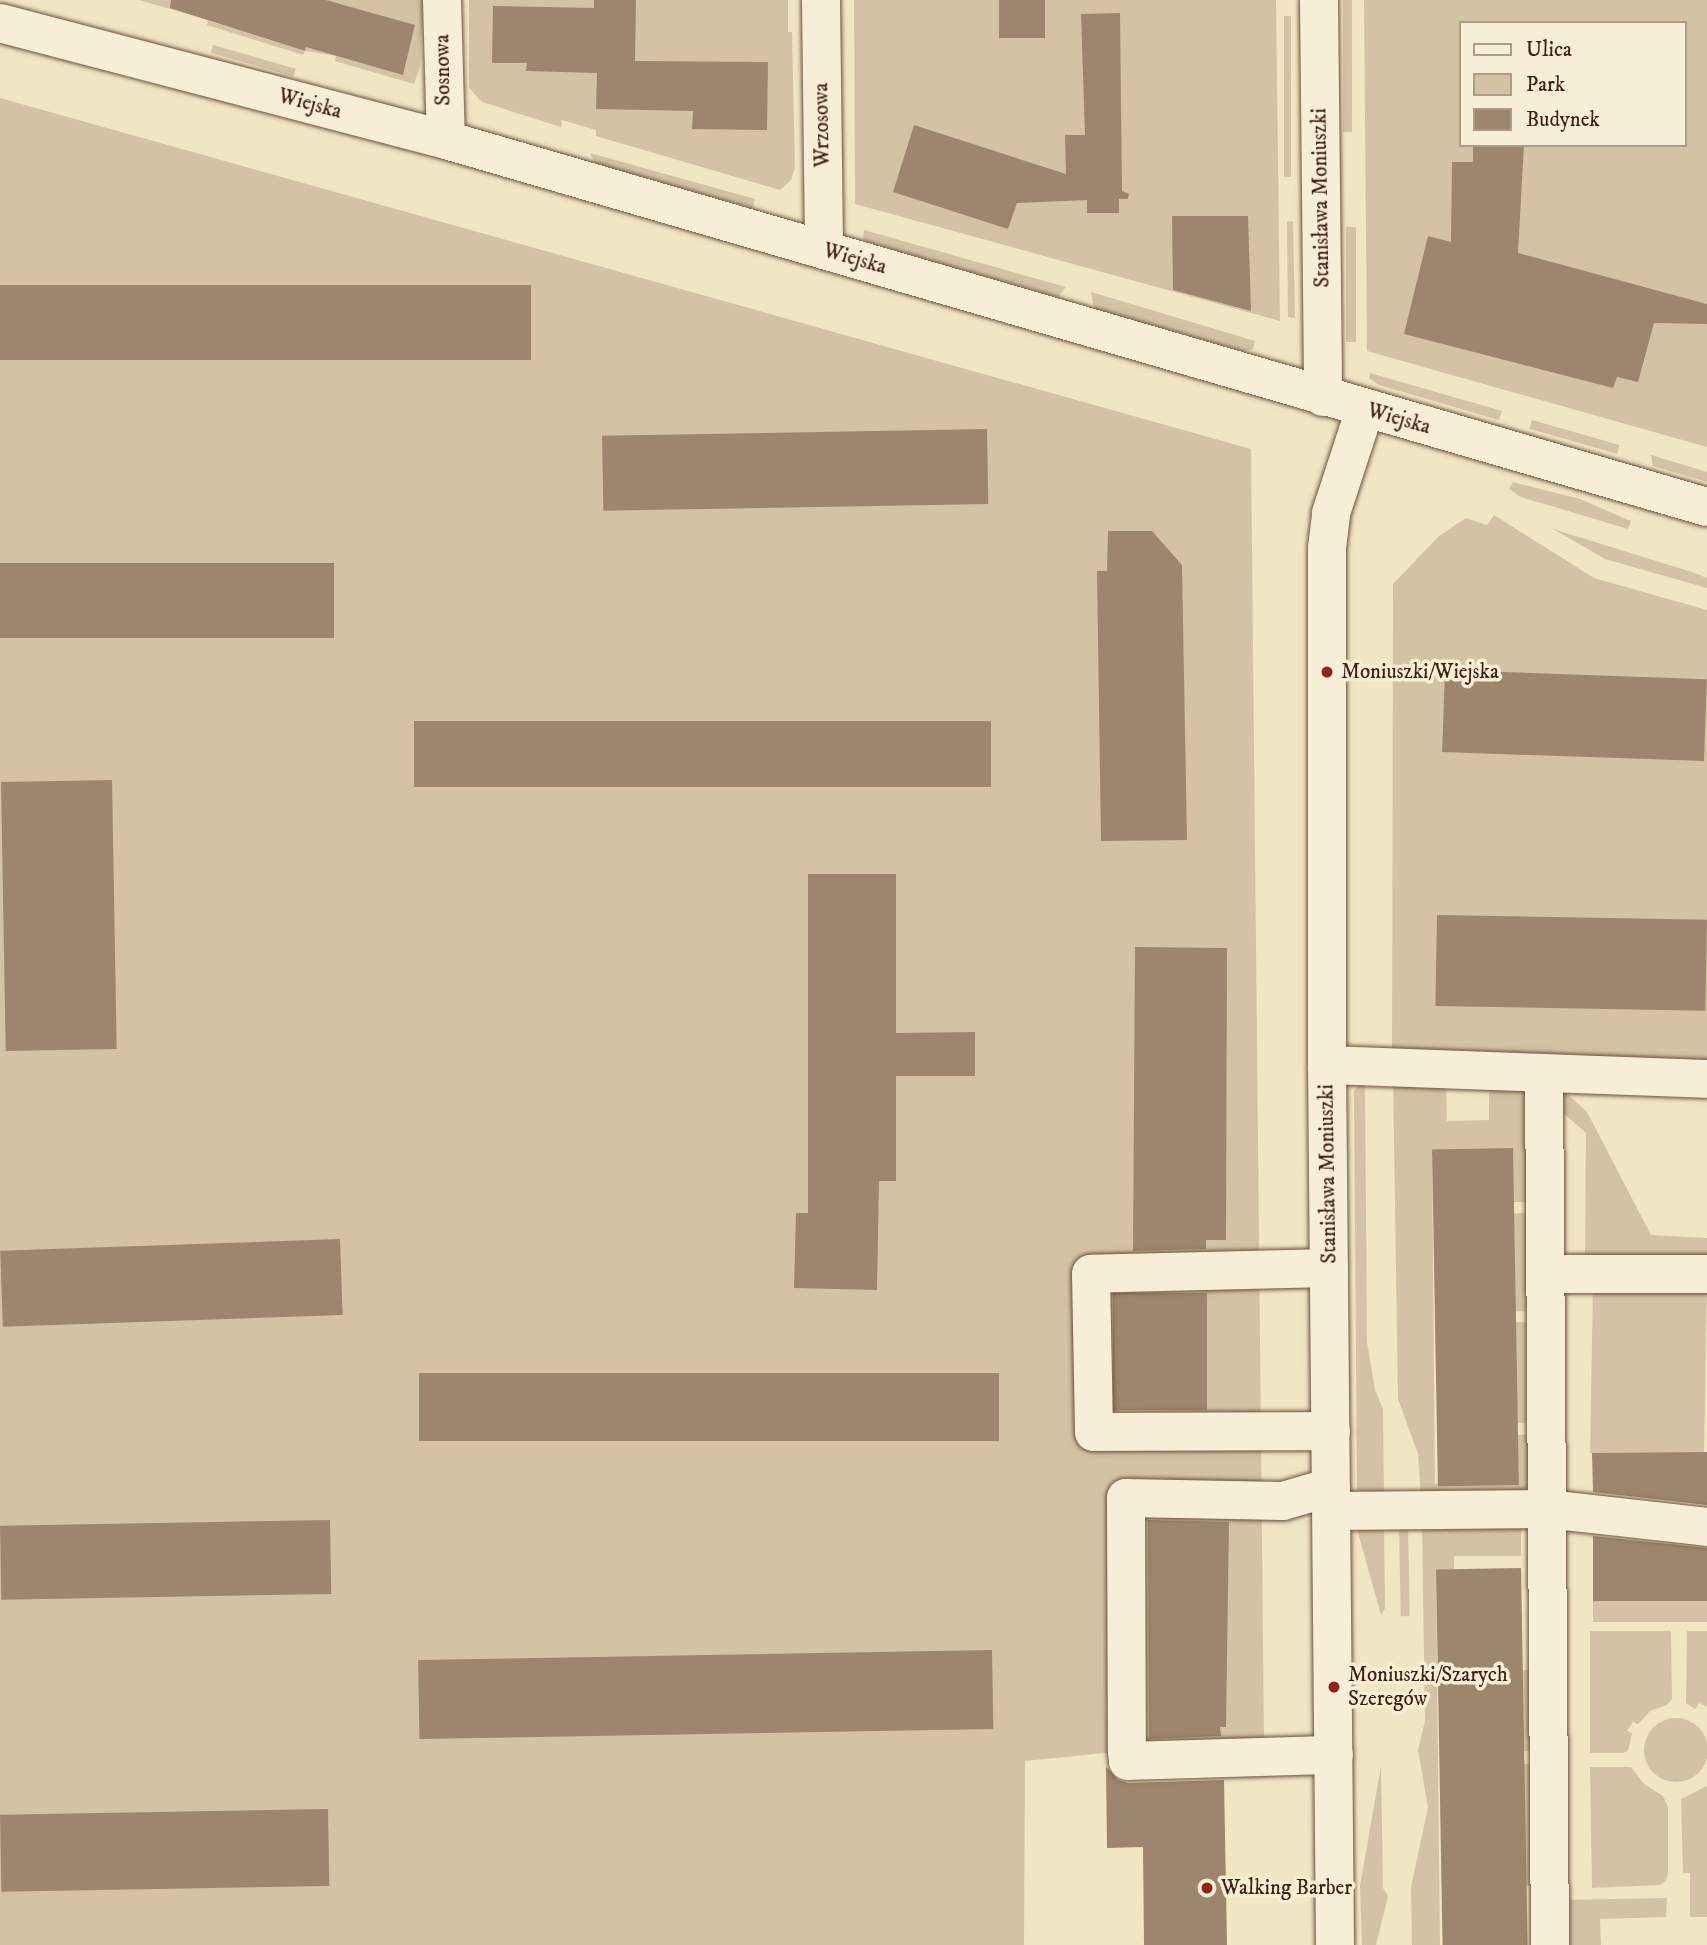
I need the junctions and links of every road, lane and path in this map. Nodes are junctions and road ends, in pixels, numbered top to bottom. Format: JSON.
{"nodes":[{"id":1,"x":442,"y":0,"type":"edge"},
{"id":2,"x":821,"y":0,"type":"edge"},
{"id":3,"x":1319,"y":0,"type":"edge"},
{"id":4,"x":0,"y":23,"type":"edge"},
{"id":5,"x":446,"y":140,"type":"junction"},
{"id":6,"x":824,"y":250,"type":"junction"},
{"id":7,"x":1323,"y":397,"type":"junction"},
{"id":8,"x":1365,"y":409,"type":"junction"},
{"id":9,"x":1707,"y":507,"type":"edge"},
{"id":10,"x":1327,"y":1065,"type":"junction"},
{"id":11,"x":1544,"y":1073,"type":"junction"},
{"id":12,"x":1707,"y":1079,"type":"edge"},
{"id":13,"x":1329,"y":1268,"type":"junction"},
{"id":14,"x":1545,"y":1274,"type":"junction"},
{"id":15,"x":1707,"y":1274,"type":"edge"},
{"id":16,"x":1331,"y":1431,"type":"junction"},
{"id":17,"x":1332,"y":1499,"type":"junction"},
{"id":18,"x":1546,"y":1509,"type":"junction"},
{"id":19,"x":1707,"y":1527,"type":"edge"},
{"id":20,"x":1334,"y":1755,"type":"junction"},
{"id":21,"x":1335,"y":1945,"type":"edge"},
{"id":22,"x":1550,"y":1945,"type":"edge"}],
"edges":[{"from":1,"to":5,"type":"street","name":"Sosnowa"},
{"from":2,"to":6,"type":"street","name":"Wrzosowa"},
{"from":3,"to":7,"type":"street","name":"Stanisława Moniuszki"},
{"from":4,"to":5,"type":"street","name":"Wiejska"},
{"from":5,"to":6,"type":"street","name":"Wiejska"},
{"from":6,"to":7,"type":"street","name":"Wiejska"},
{"from":7,"to":8,"type":"street","name":"Wiejska"},
{"from":8,"to":9,"type":"street","name":"Wiejska"},
{"from":8,"to":10,"type":"street","name":"Stanisława Moniuszki"},
{"from":10,"to":11,"type":"street"},
{"from":10,"to":13,"type":"street","name":"Stanisława Moniuszki"},
{"from":11,"to":12,"type":"street"},
{"from":11,"to":14,"type":"street"},
{"from":13,"to":16,"type":"street","name":"Stanisława Moniuszki"},
{"from":13,"to":16,"type":"street"},
{"from":14,"to":15,"type":"street"},
{"from":14,"to":18,"type":"street"},
{"from":16,"to":17,"type":"street","name":"Stanisława Moniuszki"},
{"from":17,"to":18,"type":"street"},
{"from":17,"to":20,"type":"street","name":"Stanisława Moniuszki"},
{"from":17,"to":20,"type":"street"},
{"from":18,"to":19,"type":"street"},
{"from":18,"to":22,"type":"street"},
{"from":20,"to":21,"type":"street","name":"Stanisława Moniuszki"}]}
